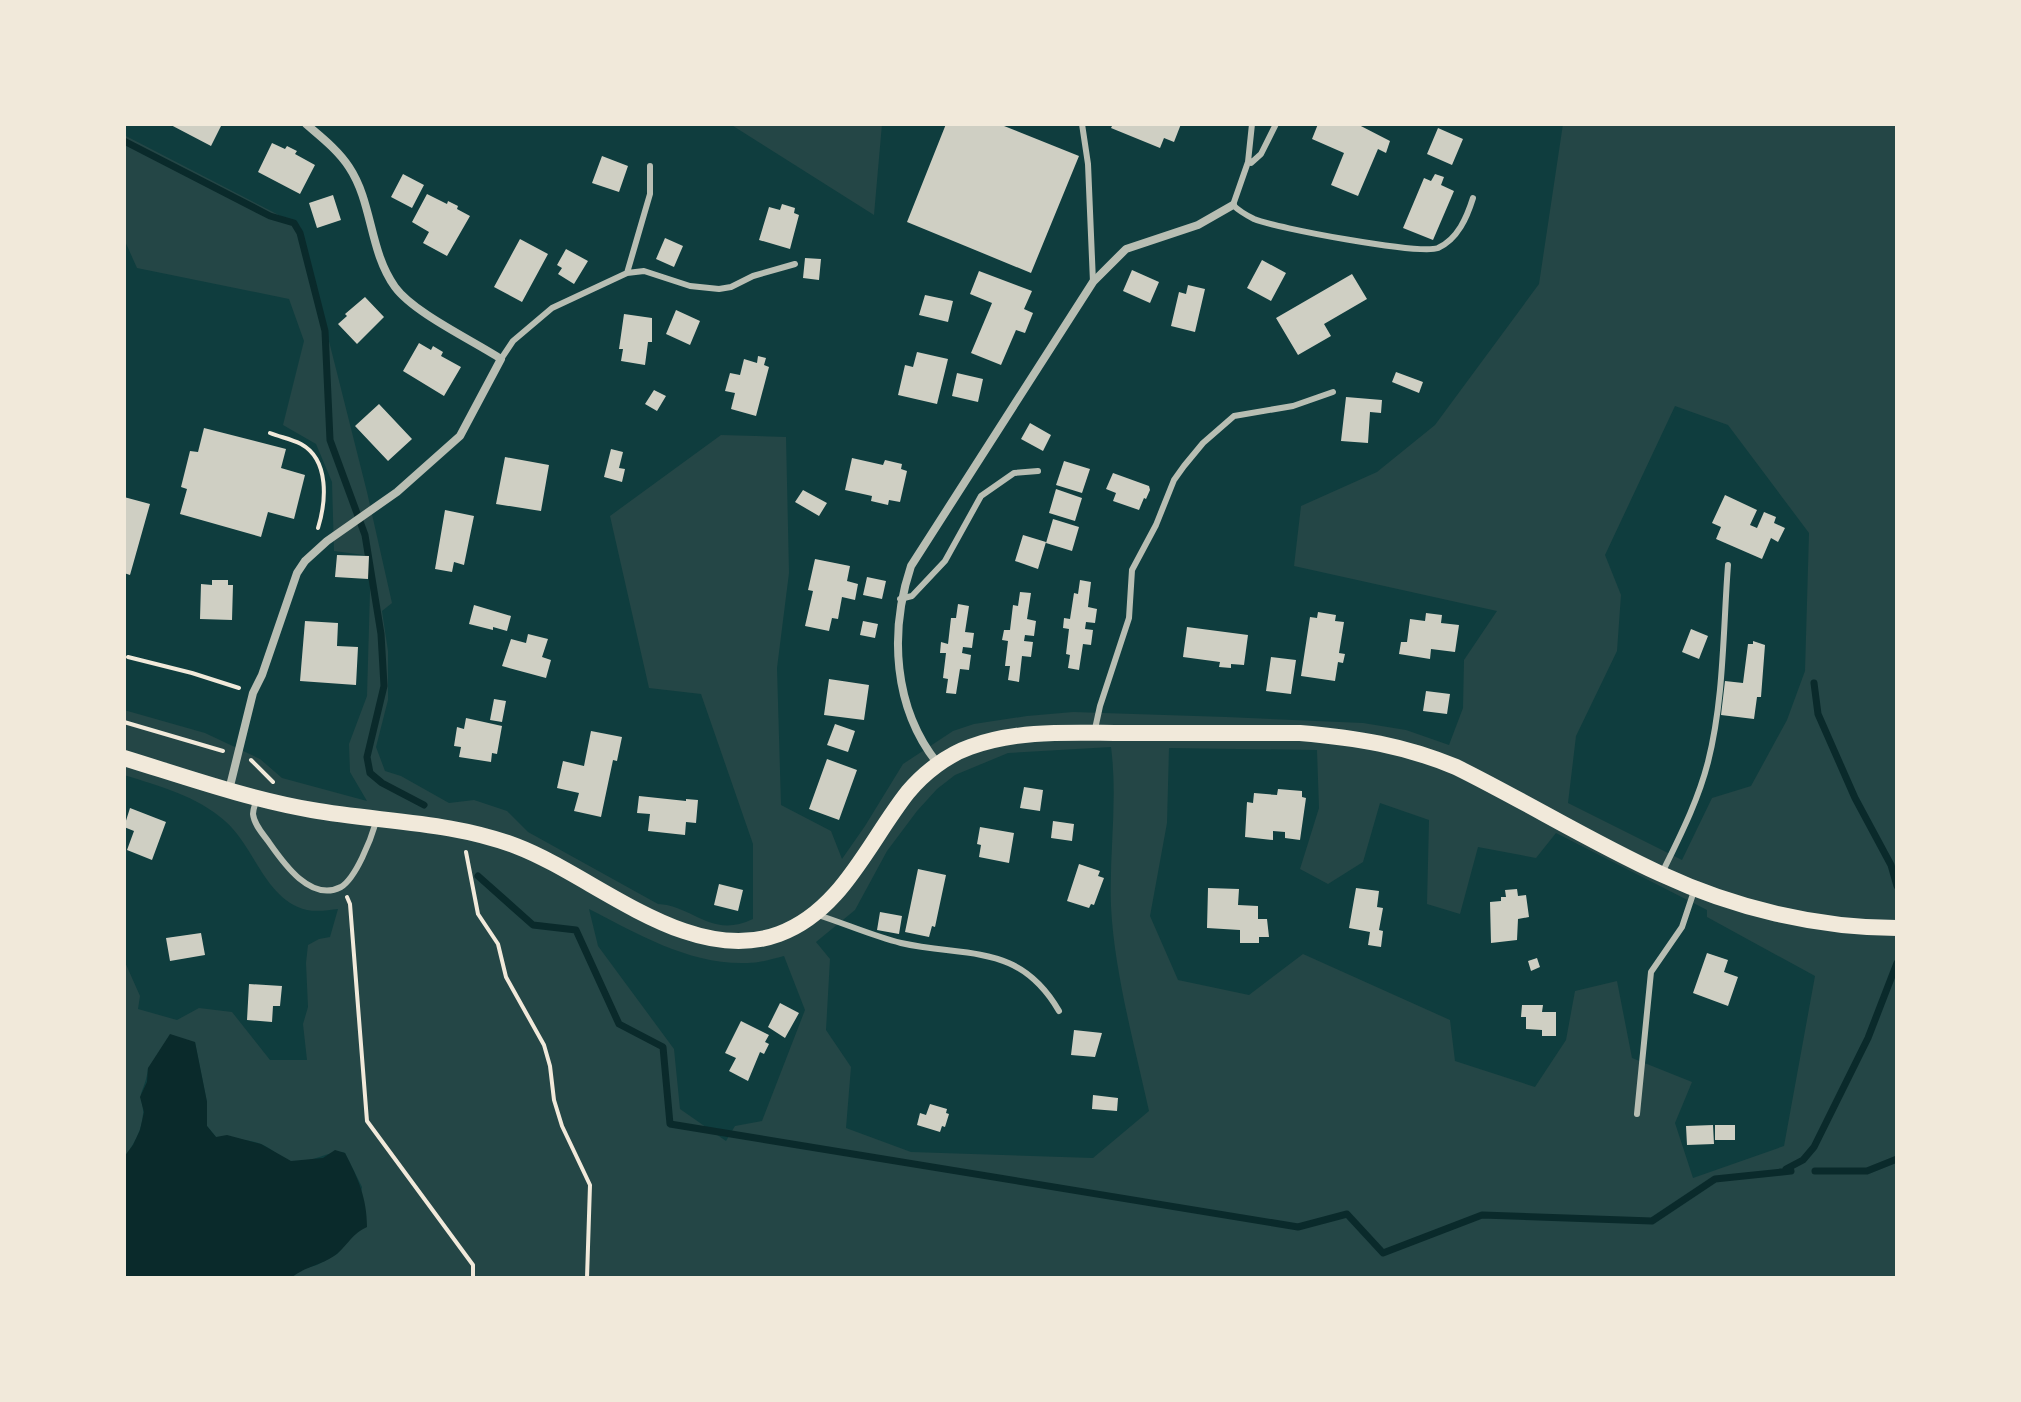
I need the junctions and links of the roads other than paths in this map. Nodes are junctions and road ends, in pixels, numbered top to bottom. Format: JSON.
{"nodes":[{"id":1,"x":306,"y":124,"type":"edge"},
{"id":2,"x":1082,"y":124,"type":"edge"},
{"id":3,"x":1252,"y":124,"type":"edge"},
{"id":4,"x":1276,"y":124,"type":"edge"},
{"id":5,"x":316,"y":127,"type":"edge"},
{"id":6,"x":1248,"y":162,"type":"junction"},
{"id":7,"x":650,"y":166,"type":"dead end"},
{"id":8,"x":1473,"y":198,"type":"dead end"},
{"id":9,"x":1233,"y":205,"type":"junction"},
{"id":10,"x":795,"y":264,"type":"dead end"},
{"id":11,"x":627,"y":273,"type":"junction"},
{"id":12,"x":1093,"y":282,"type":"junction"},
{"id":13,"x":501,"y":359,"type":"junction"},
{"id":14,"x":1333,"y":392,"type":"dead end"},
{"id":15,"x":1038,"y":471,"type":"dead end"},
{"id":16,"x":1728,"y":565,"type":"dead end"},
{"id":17,"x":900,"y":599,"type":"junction"},
{"id":18,"x":1095,"y":733,"type":"junction"},
{"id":19,"x":124,"y":758,"type":"edge"},
{"id":20,"x":939,"y":764,"type":"junction"},
{"id":21,"x":229,"y":790,"type":"junction"},
{"id":22,"x":256,"y":798,"type":"junction"},
{"id":23,"x":376,"y":820,"type":"junction"},
{"id":24,"x":1661,"y":875,"type":"junction"},
{"id":25,"x":1695,"y":888,"type":"junction"},
{"id":26,"x":815,"y":914,"type":"junction"},
{"id":27,"x":1897,"y":928,"type":"edge"},
{"id":28,"x":1059,"y":1011,"type":"dead end"},
{"id":29,"x":1637,"y":1114,"type":"dead end"}],
"edges":[{"from":1,"to":5,"type":"street"},
{"from":2,"to":12,"type":"lane"},
{"from":3,"to":6,"type":"lane"},
{"from":4,"to":6,"type":"lane"},
{"from":5,"to":13,"type":"street"},
{"from":6,"to":9,"type":"lane"},
{"from":7,"to":11,"type":"lane"},
{"from":8,"to":9,"type":"lane"},
{"from":9,"to":12,"type":"street"},
{"from":10,"to":11,"type":"lane"},
{"from":11,"to":13,"type":"lane"},
{"from":12,"to":17,"type":"street"},
{"from":13,"to":21,"type":"street"},
{"from":14,"to":18,"type":"lane"},
{"from":15,"to":17,"type":"lane"},
{"from":16,"to":24,"type":"lane"},
{"from":17,"to":20,"type":"street"},
{"from":18,"to":20,"type":"main road"},
{"from":18,"to":24,"type":"main road"},
{"from":19,"to":21,"type":"main road"},
{"from":20,"to":26,"type":"main road"},
{"from":21,"to":22,"type":"main road"},
{"from":22,"to":23,"type":"main road"},
{"from":22,"to":23,"type":"lane"},
{"from":23,"to":26,"type":"main road"},
{"from":24,"to":25,"type":"main road"},
{"from":25,"to":27,"type":"main road"},
{"from":25,"to":29,"type":"lane"},
{"from":26,"to":28,"type":"lane"}]}
